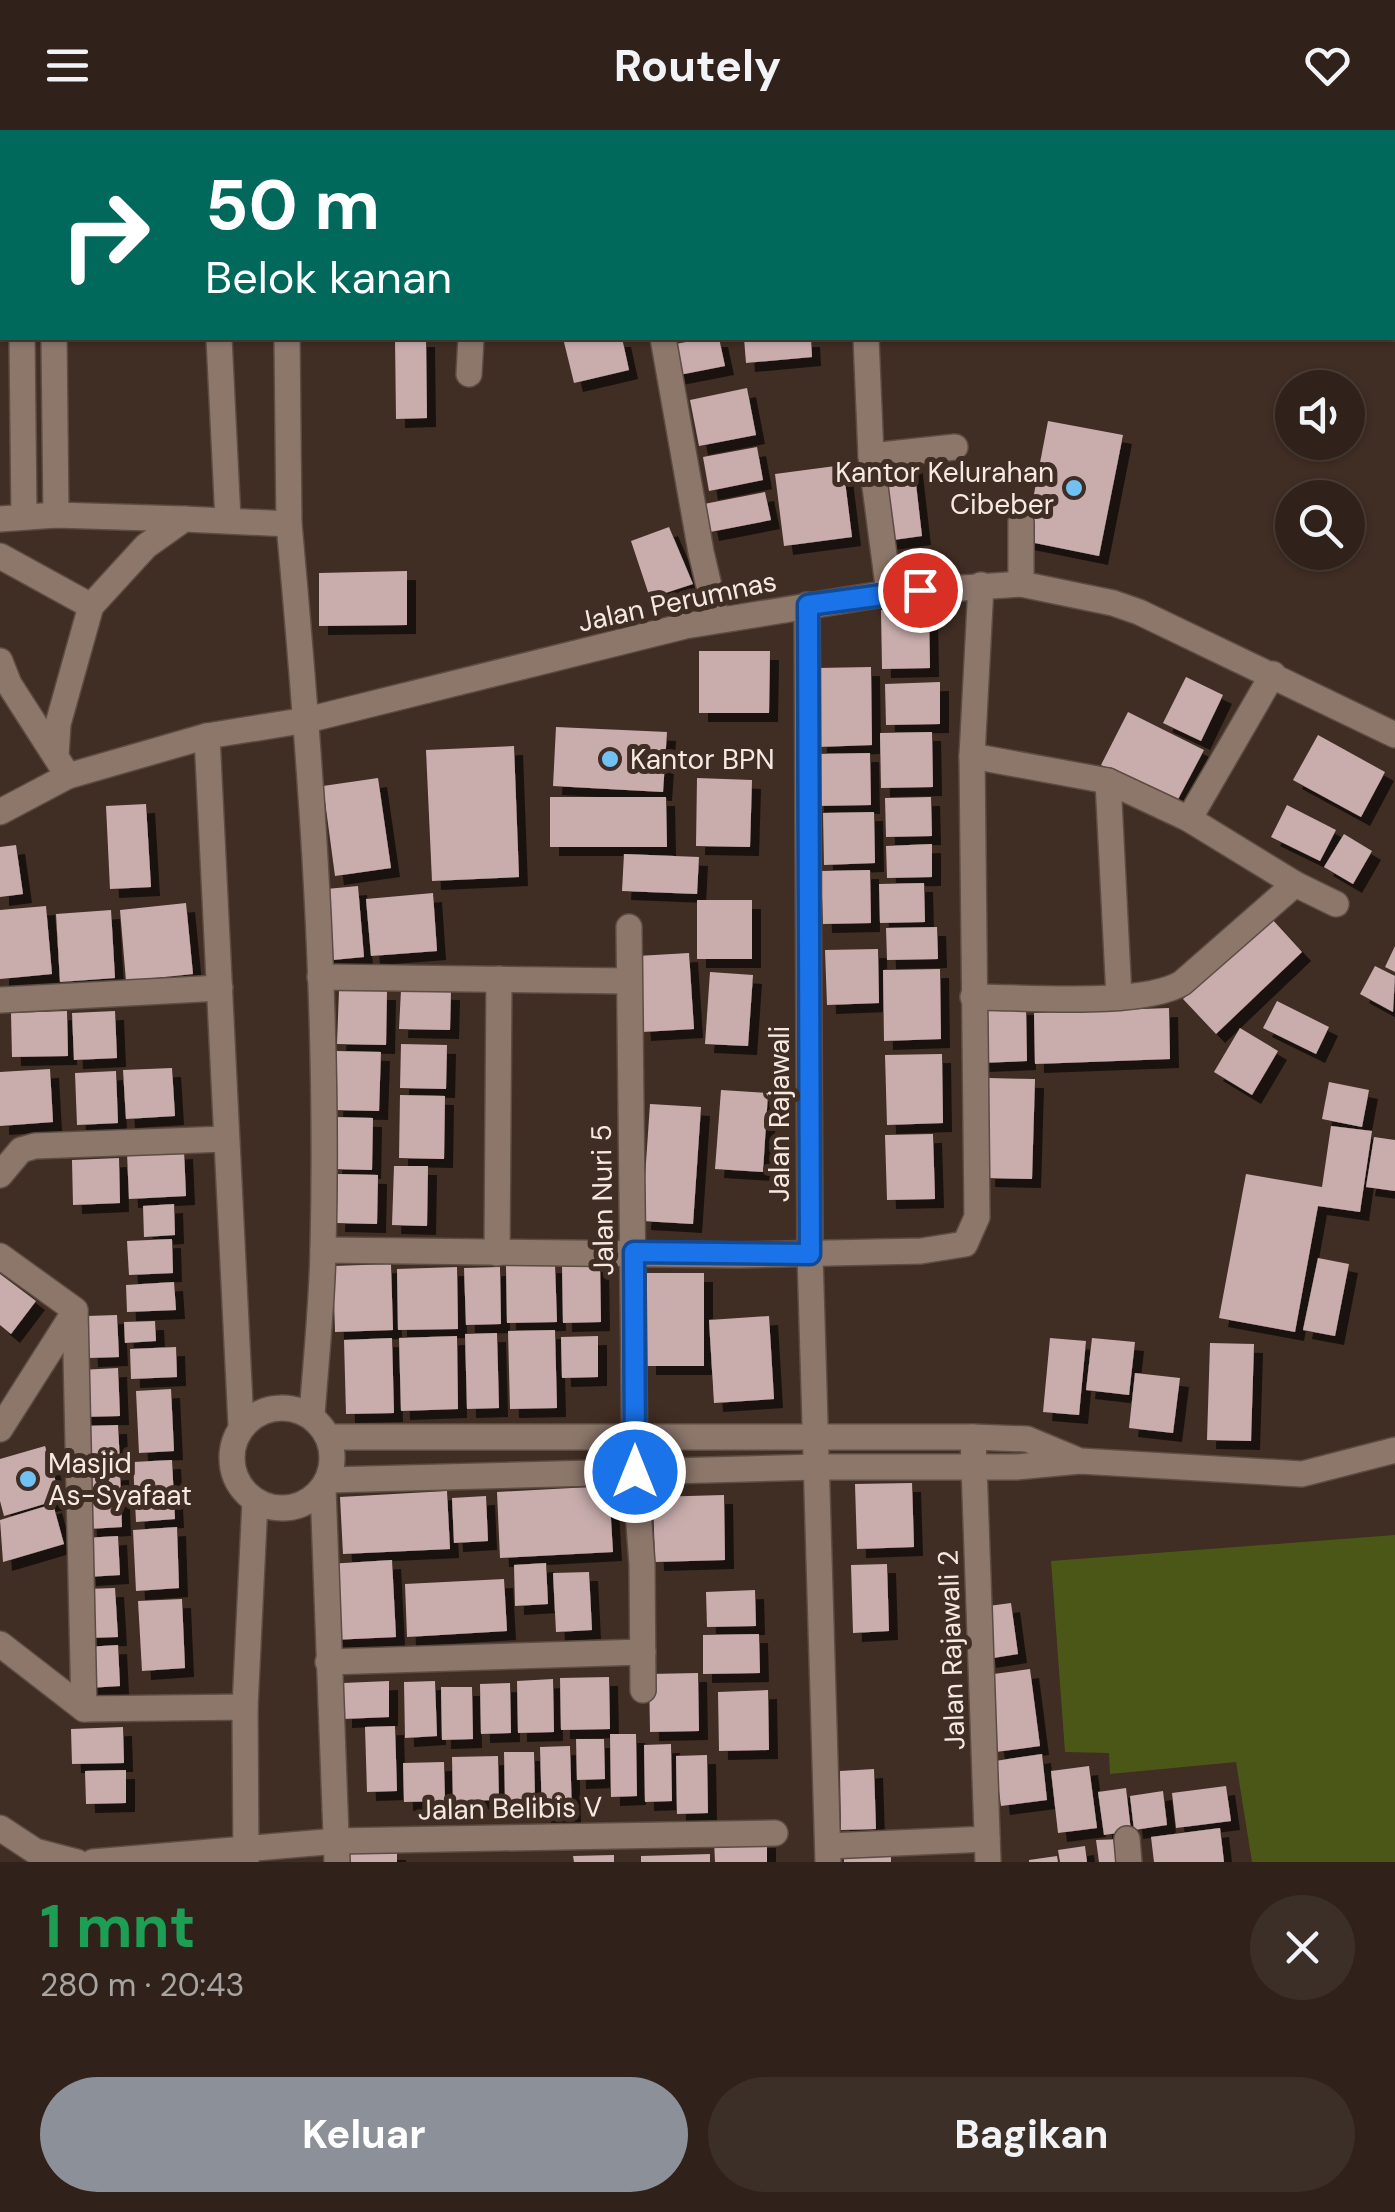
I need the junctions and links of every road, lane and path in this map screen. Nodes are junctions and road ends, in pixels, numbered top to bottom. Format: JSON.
{"nodes":[{"id":1,"x":219,"y":340,"type":"edge"},
{"id":2,"x":287,"y":340,"type":"edge"},
{"id":3,"x":471,"y":340,"type":"edge"},
{"id":4,"x":663,"y":340,"type":"edge"},
{"id":5,"x":866,"y":340,"type":"edge"},
{"id":6,"x":54,"y":343,"type":"edge"},
{"id":7,"x":15,"y":346,"type":"edge"},
{"id":8,"x":468,"y":374,"type":"dead end"},
{"id":9,"x":955,"y":446,"type":"dead end"},
{"id":10,"x":871,"y":456,"type":"junction"},
{"id":11,"x":56,"y":515,"type":"junction"},
{"id":12,"x":12,"y":518,"type":"edge"},
{"id":13,"x":184,"y":519,"type":"junction"},
{"id":14,"x":228,"y":520,"type":"junction"},
{"id":15,"x":1021,"y":522,"type":"dead end"},
{"id":16,"x":289,"y":524,"type":"junction"},
{"id":17,"x":0,"y":556,"type":"edge"},
{"id":18,"x":1020,"y":584,"type":"junction"},
{"id":19,"x":981,"y":585,"type":"junction"},
{"id":20,"x":890,"y":593,"type":"junction"},
{"id":21,"x":808,"y":605,"type":"junction"},
{"id":22,"x":91,"y":606,"type":"junction"},
{"id":23,"x":717,"y":620,"type":"junction"},
{"id":24,"x":0,"y":662,"type":"edge"},
{"id":25,"x":1273,"y":674,"type":"junction"},
{"id":26,"x":307,"y":720,"type":"junction"},
{"id":27,"x":1395,"y":734,"type":"edge"},
{"id":28,"x":207,"y":736,"type":"junction"},
{"id":29,"x":972,"y":756,"type":"junction"},
{"id":30,"x":62,"y":765,"type":"junction"},
{"id":31,"x":1108,"y":781,"type":"junction"},
{"id":32,"x":0,"y":812,"type":"edge"},
{"id":33,"x":1189,"y":819,"type":"junction"},
{"id":34,"x":1295,"y":884,"type":"junction"},
{"id":35,"x":1336,"y":904,"type":"dead end"},
{"id":36,"x":629,"y":927,"type":"dead end"},
{"id":37,"x":320,"y":977,"type":"junction"},
{"id":38,"x":499,"y":979,"type":"junction"},
{"id":39,"x":628,"y":980,"type":"junction"},
{"id":40,"x":220,"y":988,"type":"junction"},
{"id":41,"x":973,"y":997,"type":"junction"},
{"id":42,"x":1119,"y":997,"type":"junction"},
{"id":43,"x":0,"y":1000,"type":"edge"},
{"id":44,"x":226,"y":1138,"type":"junction"},
{"id":45,"x":0,"y":1175,"type":"edge"},
{"id":46,"x":324,"y":1250,"type":"junction"},
{"id":47,"x":634,"y":1252,"type":"junction"},
{"id":48,"x":497,"y":1253,"type":"junction"},
{"id":49,"x":810,"y":1254,"type":"junction"},
{"id":50,"x":0,"y":1256,"type":"edge"},
{"id":51,"x":76,"y":1310,"type":"junction"},
{"id":52,"x":312,"y":1415,"type":"junction"},
{"id":53,"x":241,"y":1425,"type":"junction"},
{"id":54,"x":0,"y":1429,"type":"edge"},
{"id":55,"x":636,"y":1435,"type":"junction"},
{"id":56,"x":329,"y":1437,"type":"junction"},
{"id":57,"x":973,"y":1437,"type":"junction"},
{"id":58,"x":818,"y":1438,"type":"junction"},
{"id":59,"x":1395,"y":1450,"type":"edge"},
{"id":60,"x":1080,"y":1461,"type":"junction"},
{"id":61,"x":976,"y":1465,"type":"junction"},
{"id":62,"x":816,"y":1467,"type":"junction"},
{"id":63,"x":635,"y":1472,"type":"junction"},
{"id":64,"x":325,"y":1484,"type":"junction"},
{"id":65,"x":255,"y":1501,"type":"junction"},
{"id":66,"x":0,"y":1644,"type":"edge"},
{"id":67,"x":643,"y":1652,"type":"junction"},
{"id":68,"x":328,"y":1662,"type":"junction"},
{"id":69,"x":643,"y":1690,"type":"dead end"},
{"id":70,"x":245,"y":1708,"type":"junction"},
{"id":71,"x":84,"y":1709,"type":"junction"},
{"id":72,"x":0,"y":1828,"type":"edge"},
{"id":73,"x":775,"y":1833,"type":"dead end"},
{"id":74,"x":493,"y":1850,"type":"edge"},
{"id":75,"x":337,"y":1851,"type":"edge"},
{"id":76,"x":988,"y":1851,"type":"edge"},
{"id":77,"x":828,"y":1854,"type":"edge"},
{"id":78,"x":246,"y":1855,"type":"edge"},
{"id":79,"x":77,"y":1862,"type":"edge"},
{"id":80,"x":93,"y":1862,"type":"edge"}],
"edges":[{"from":1,"to":14,"type":"street"},
{"from":2,"to":16,"type":"street"},
{"from":3,"to":8,"type":"street"},
{"from":4,"to":23,"type":"street"},
{"from":5,"to":10,"type":"street"},
{"from":6,"to":7,"type":"street"},
{"from":6,"to":11,"type":"street"},
{"from":7,"to":12,"type":"street"},
{"from":9,"to":10,"type":"street"},
{"from":10,"to":20,"type":"street"},
{"from":11,"to":12,"type":"street"},
{"from":11,"to":13,"type":"street"},
{"from":13,"to":14,"type":"street"},
{"from":13,"to":22,"type":"street"},
{"from":14,"to":16,"type":"street"},
{"from":15,"to":18,"type":"street"},
{"from":16,"to":26,"type":"street"},
{"from":17,"to":22,"type":"street"},
{"from":18,"to":19,"type":"street","name":"Jalan Perumnas"},
{"from":18,"to":25,"type":"street","name":"Jalan Perumnas"},
{"from":19,"to":20,"type":"street","name":"Jalan Perumnas"},
{"from":19,"to":29,"type":"street"},
{"from":20,"to":21,"type":"street","name":"Jalan Perumnas"},
{"from":21,"to":23,"type":"street","name":"Jalan Perumnas"},
{"from":21,"to":49,"type":"street","name":"Jalan Rajawali"},
{"from":22,"to":30,"type":"street"},
{"from":23,"to":26,"type":"street","name":"Jalan Perumnas"},
{"from":24,"to":30,"type":"street"},
{"from":25,"to":27,"type":"street","name":"Jalan Perumnas"},
{"from":25,"to":33,"type":"street"},
{"from":26,"to":28,"type":"street","name":"Jalan Perumnas"},
{"from":26,"to":37,"type":"street"},
{"from":28,"to":30,"type":"street","name":"Jalan Perumnas"},
{"from":28,"to":40,"type":"street"},
{"from":29,"to":31,"type":"street"},
{"from":29,"to":41,"type":"street"},
{"from":30,"to":32,"type":"street","name":"Jalan Perumnas"},
{"from":31,"to":33,"type":"street"},
{"from":31,"to":42,"type":"street"},
{"from":33,"to":34,"type":"street"},
{"from":34,"to":35,"type":"street"},
{"from":34,"to":42,"type":"street"},
{"from":36,"to":39,"type":"street","name":"Jalan Nuri 5"},
{"from":37,"to":38,"type":"street"},
{"from":37,"to":46,"type":"street"},
{"from":38,"to":39,"type":"street"},
{"from":38,"to":48,"type":"street"},
{"from":39,"to":47,"type":"street","name":"Jalan Nuri 5"},
{"from":40,"to":43,"type":"street"},
{"from":40,"to":44,"type":"street"},
{"from":41,"to":42,"type":"street"},
{"from":41,"to":49,"type":"street"},
{"from":44,"to":45,"type":"street"},
{"from":44,"to":53,"type":"street"},
{"from":46,"to":48,"type":"street"},
{"from":46,"to":52,"type":"street"},
{"from":47,"to":48,"type":"street"},
{"from":47,"to":49,"type":"street"},
{"from":47,"to":55,"type":"street","name":"Jalan Nuri 5"},
{"from":49,"to":58,"type":"street","name":"Jalan Rajawali"},
{"from":50,"to":51,"type":"street"},
{"from":51,"to":54,"type":"street"},
{"from":51,"to":71,"type":"street"},
{"from":52,"to":53,"type":"street"},
{"from":52,"to":56,"type":"street"},
{"from":53,"to":65,"type":"street"},
{"from":55,"to":56,"type":"street"},
{"from":55,"to":58,"type":"street"},
{"from":55,"to":63,"type":"street","name":"Jalan Nuri 5"},
{"from":56,"to":64,"type":"street"},
{"from":57,"to":58,"type":"street"},
{"from":57,"to":60,"type":"street"},
{"from":57,"to":61,"type":"street","name":"Jalan Rajawali 2"},
{"from":58,"to":62,"type":"street","name":"Jalan Rajawali"},
{"from":59,"to":60,"type":"street"},
{"from":60,"to":61,"type":"street"},
{"from":61,"to":62,"type":"street"},
{"from":61,"to":76,"type":"street","name":"Jalan Rajawali 2"},
{"from":62,"to":63,"type":"street"},
{"from":62,"to":77,"type":"street","name":"Jalan Rajawali"},
{"from":63,"to":64,"type":"street"},
{"from":63,"to":67,"type":"street","name":"Jalan Nuri 5"},
{"from":64,"to":65,"type":"street"},
{"from":64,"to":68,"type":"street"},
{"from":65,"to":70,"type":"street"},
{"from":66,"to":71,"type":"street"},
{"from":67,"to":68,"type":"street"},
{"from":67,"to":69,"type":"street","name":"Jalan Nuri 5"},
{"from":68,"to":75,"type":"street"},
{"from":70,"to":71,"type":"street"},
{"from":70,"to":78,"type":"street"},
{"from":72,"to":79,"type":"street"},
{"from":73,"to":74,"type":"street","name":"Jalan Belibis V"},
{"from":74,"to":75,"type":"street","name":"Jalan Belibis V"},
{"from":75,"to":78,"type":"street","name":"Jalan Belibis V"},
{"from":76,"to":77,"type":"street"},
{"from":78,"to":80,"type":"street","name":"Jalan Belibis V"}]}
